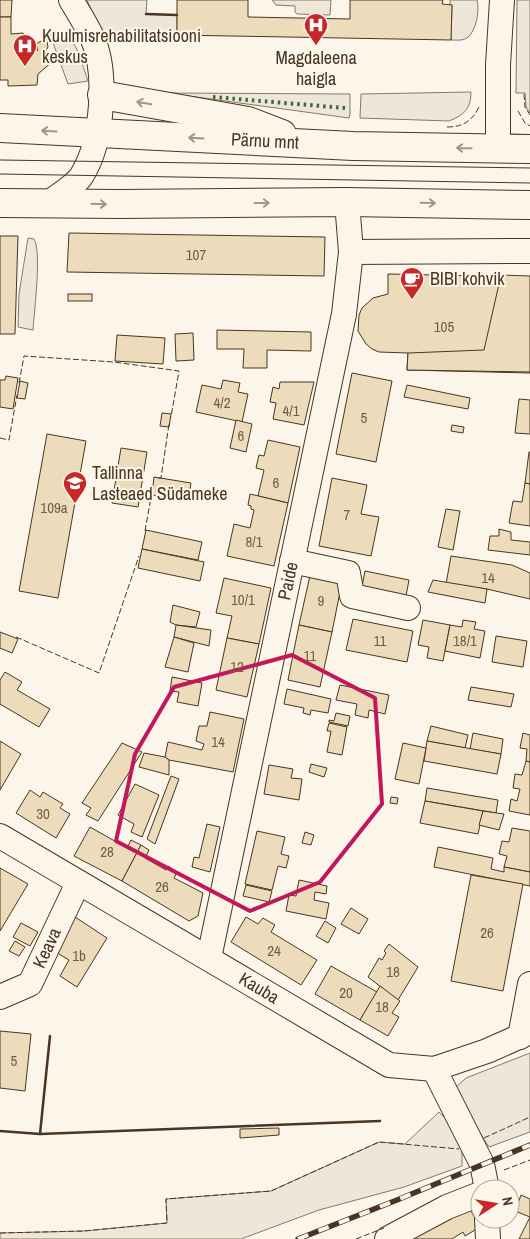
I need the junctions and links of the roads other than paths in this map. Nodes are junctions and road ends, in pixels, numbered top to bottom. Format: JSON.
{"nodes":[{"id":1,"x":71,"y":0,"type":"edge"},
{"id":2,"x":502,"y":0,"type":"edge"},
{"id":3,"x":102,"y":95,"type":"junction"},
{"id":4,"x":0,"y":128,"type":"edge"},
{"id":5,"x":98,"y":133,"type":"junction"},
{"id":6,"x":310,"y":143,"type":"junction"},
{"id":7,"x":498,"y":148,"type":"junction"},
{"id":8,"x":530,"y":149,"type":"edge"},
{"id":9,"x":50,"y":202,"type":"junction"},
{"id":10,"x":347,"y":202,"type":"junction"},
{"id":11,"x":0,"y":203,"type":"edge"},
{"id":12,"x":530,"y":205,"type":"edge"},
{"id":13,"x":530,"y":251,"type":"edge"},
{"id":14,"x":351,"y":252,"type":"junction"},
{"id":15,"x":292,"y":561,"type":"junction"},
{"id":16,"x":408,"y":608,"type":"dead end"},
{"id":17,"x":0,"y":836,"type":"edge"},
{"id":18,"x":78,"y":883,"type":"junction"},
{"id":19,"x":209,"y":958,"type":"junction"},
{"id":20,"x":530,"y":984,"type":"edge"},
{"id":21,"x":0,"y":997,"type":"edge"},
{"id":22,"x":525,"y":1034,"type":"edge"},
{"id":23,"x":434,"y":1070,"type":"junction"},
{"id":24,"x":485,"y":1179,"type":"edge"},
{"id":25,"x":470,"y":1198,"type":"edge"},
{"id":26,"x":387,"y":1239,"type":"edge"}],
"edges":[{"from":1,"to":3,"type":"street"},
{"from":2,"to":7,"type":"street"},
{"from":3,"to":5,"type":"street"},
{"from":6,"to":3,"type":"main road","one_way":true},
{"from":5,"to":4,"type":"main road","name":"Pärnu mnt","one_way":true},
{"from":6,"to":5,"type":"main road","name":"Pärnu mnt","one_way":true},
{"from":5,"to":9,"type":"street"},
{"from":7,"to":6,"type":"main road","name":"Pärnu mnt","one_way":true},
{"from":7,"to":8,"type":"main road","name":"Pärnu mnt"},
{"from":9,"to":10,"type":"main road","one_way":true},
{"from":9,"to":11,"type":"main road"},
{"from":10,"to":12,"type":"main road","one_way":true},
{"from":10,"to":14,"type":"street","name":"Paide"},
{"from":13,"to":14,"type":"street"},
{"from":14,"to":15,"type":"street","name":"Paide"},
{"from":15,"to":16,"type":"street"},
{"from":15,"to":19,"type":"street","name":"Paide"},
{"from":17,"to":18,"type":"street","name":"Kauba"},
{"from":18,"to":19,"type":"street","name":"Kauba"},
{"from":18,"to":21,"type":"street","name":"Keava"},
{"from":19,"to":23,"type":"street","name":"Kauba"},
{"from":20,"to":22,"type":"street"},
{"from":22,"to":23,"type":"street","name":"Kauba"},
{"from":23,"to":24,"type":"street"},
{"from":25,"to":26,"type":"street"}]}
